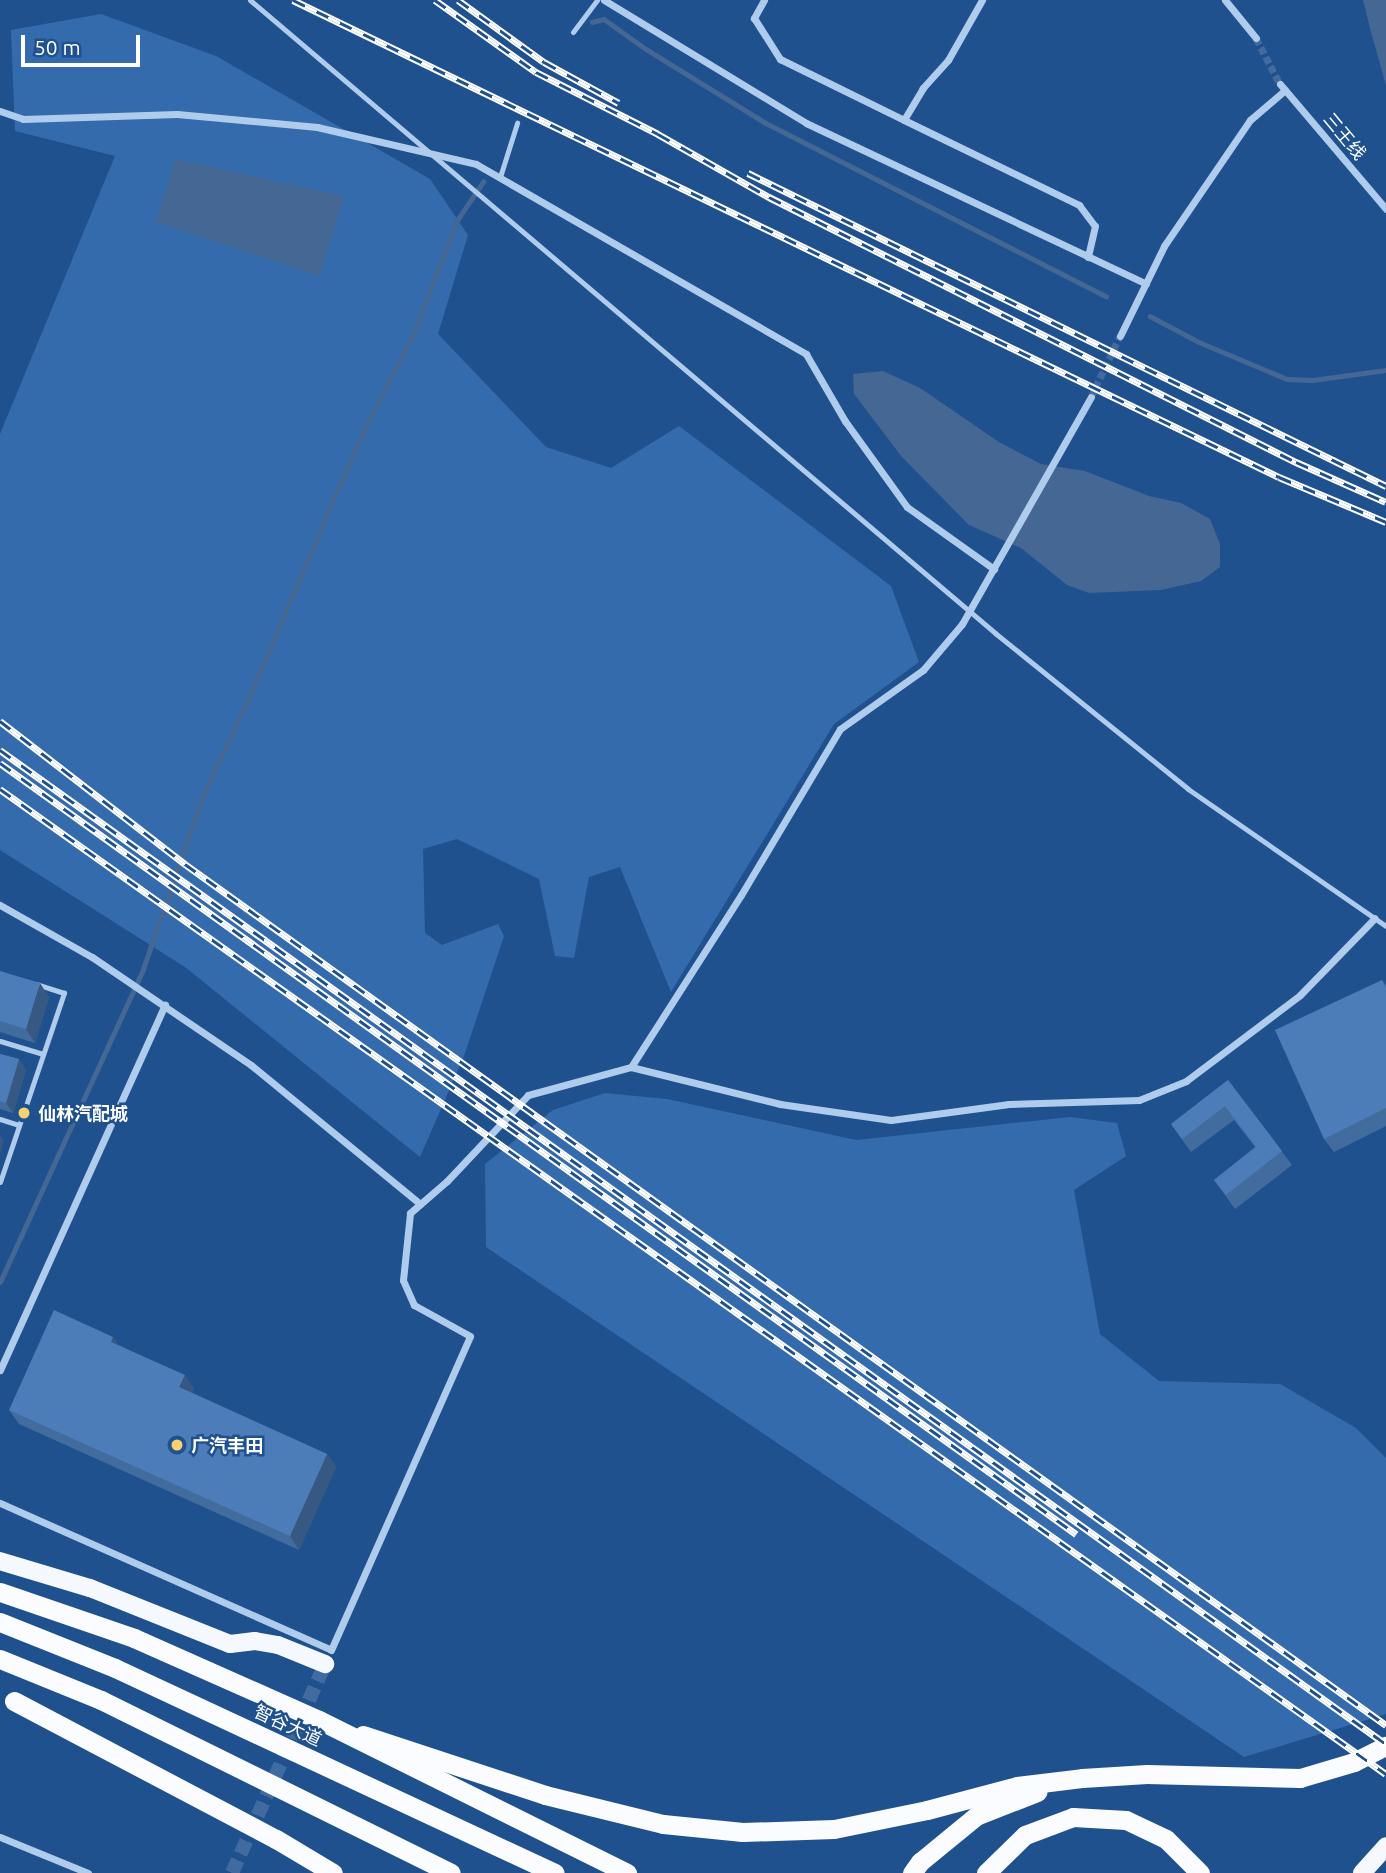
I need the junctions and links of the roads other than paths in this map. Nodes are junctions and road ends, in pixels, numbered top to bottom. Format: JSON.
{"nodes":[{"id":1,"x":250,"y":0,"type":"edge"},
{"id":2,"x":597,"y":0,"type":"edge"},
{"id":3,"x":604,"y":0,"type":"edge"},
{"id":4,"x":764,"y":0,"type":"edge"},
{"id":5,"x":982,"y":0,"type":"edge"},
{"id":6,"x":1225,"y":0,"type":"edge"},
{"id":7,"x":573,"y":32,"type":"dead end"},
{"id":8,"x":1256,"y":38,"type":"tunnel mouth"},
{"id":9,"x":0,"y":111,"type":"edge"},
{"id":10,"x":904,"y":120,"type":"junction"},
{"id":11,"x":517,"y":123,"type":"dead end"},
{"id":12,"x":500,"y":177,"type":"junction"},
{"id":13,"x":1386,"y":209,"type":"edge"},
{"id":14,"x":1088,"y":257,"type":"junction"},
{"id":15,"x":1146,"y":284,"type":"junction"},
{"id":16,"x":1120,"y":336,"type":"tunnel mouth"},
{"id":17,"x":1091,"y":397,"type":"tunnel mouth"},
{"id":18,"x":994,"y":569,"type":"junction"},
{"id":19,"x":0,"y":905,"type":"edge"},
{"id":20,"x":1375,"y":918,"type":"junction"},
{"id":21,"x":1386,"y":926,"type":"edge"},
{"id":22,"x":26,"y":981,"type":"edge"},
{"id":23,"x":165,"y":1004,"type":"junction"},
{"id":24,"x":0,"y":1041,"type":"edge"},
{"id":25,"x":43,"y":1054,"type":"junction"},
{"id":26,"x":631,"y":1067,"type":"junction"},
{"id":27,"x":0,"y":1119,"type":"edge"},
{"id":28,"x":19,"y":1125,"type":"junction"},
{"id":29,"x":0,"y":1182,"type":"edge"},
{"id":30,"x":420,"y":1205,"type":"junction"},
{"id":31,"x":0,"y":1370,"type":"edge"},
{"id":32,"x":0,"y":1503,"type":"edge"},
{"id":33,"x":0,"y":1561,"type":"edge"},
{"id":34,"x":0,"y":1592,"type":"edge"},
{"id":35,"x":0,"y":1622,"type":"edge"},
{"id":36,"x":328,"y":1657,"type":"junction"},
{"id":37,"x":0,"y":1660,"type":"edge"},
{"id":38,"x":7,"y":1698,"type":"edge"},
{"id":39,"x":319,"y":1720,"type":"junction"},
{"id":40,"x":1386,"y":1746,"type":"edge"},
{"id":41,"x":1082,"y":1778,"type":"junction"},
{"id":42,"x":0,"y":1837,"type":"edge"},
{"id":43,"x":1386,"y":1846,"type":"edge"},
{"id":44,"x":83,"y":1872,"type":"edge"},
{"id":45,"x":333,"y":1873,"type":"edge"},
{"id":46,"x":451,"y":1873,"type":"edge"},
{"id":47,"x":555,"y":1873,"type":"edge"},
{"id":48,"x":627,"y":1873,"type":"edge"},
{"id":49,"x":912,"y":1873,"type":"edge"},
{"id":50,"x":986,"y":1873,"type":"edge"},
{"id":51,"x":1200,"y":1873,"type":"edge"},
{"id":52,"x":1362,"y":1873,"type":"edge"}],
"edges":[{"from":1,"to":20,"type":"lane","bridge":true},
{"from":2,"to":7,"type":"lane"},
{"from":3,"to":14,"type":"street"},
{"from":4,"to":10,"type":"street"},
{"from":5,"to":10,"type":"street"},
{"from":6,"to":8,"type":"street"},
{"from":9,"to":12,"type":"street"},
{"from":10,"to":14,"type":"street"},
{"from":11,"to":12,"type":"lane"},
{"from":12,"to":18,"type":"street"},
{"from":13,"to":15,"type":"street","name":"三王线"},
{"from":14,"to":15,"type":"street"},
{"from":15,"to":16,"type":"street"},
{"from":17,"to":18,"type":"street"},
{"from":18,"to":26,"type":"street"},
{"from":19,"to":23,"type":"street"},
{"from":20,"to":21,"type":"lane"},
{"from":20,"to":26,"type":"street"},
{"from":22,"to":25,"type":"lane"},
{"from":23,"to":30,"type":"street"},
{"from":23,"to":31,"type":"street"},
{"from":24,"to":25,"type":"lane"},
{"from":25,"to":28,"type":"lane"},
{"from":26,"to":30,"type":"street"},
{"from":27,"to":28,"type":"lane"},
{"from":28,"to":29,"type":"lane"},
{"from":30,"to":36,"type":"street"},
{"from":32,"to":36,"type":"street"},
{"from":33,"to":36,"type":"main road"},
{"from":34,"to":39,"type":"highway","bridge":true},
{"from":35,"to":47,"type":"highway","name":"智谷大道","bridge":true},
{"from":37,"to":46,"type":"highway","bridge":true},
{"from":38,"to":45,"type":"highway","bridge":true},
{"from":39,"to":41,"type":"highway","bridge":true},
{"from":39,"to":48,"type":"highway","bridge":true},
{"from":40,"to":41,"type":"highway"},
{"from":41,"to":49,"type":"highway"},
{"from":42,"to":44,"type":"street"},
{"from":43,"to":52,"type":"main road"},
{"from":50,"to":51,"type":"highway"}]}
